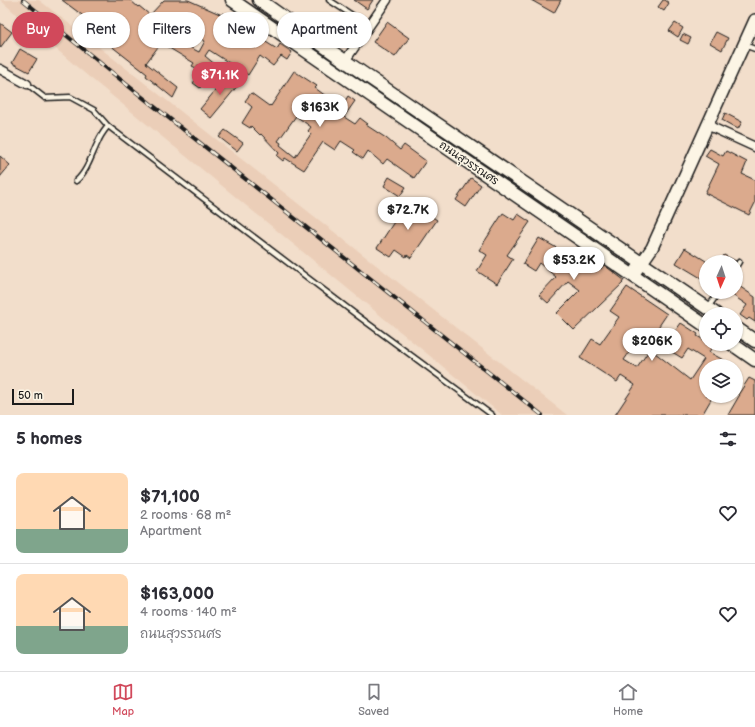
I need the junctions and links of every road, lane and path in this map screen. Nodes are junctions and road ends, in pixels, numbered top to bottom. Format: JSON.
{"nodes":[{"id":1,"x":232,"y":0,"type":"edge"},
{"id":2,"x":259,"y":0,"type":"edge"},
{"id":3,"x":329,"y":0,"type":"edge"},
{"id":4,"x":387,"y":0,"type":"edge"},
{"id":5,"x":347,"y":12,"type":"edge"},
{"id":6,"x":755,"y":20,"type":"edge"},
{"id":7,"x":372,"y":22,"type":"edge"},
{"id":8,"x":744,"y":45,"type":"junction"},
{"id":9,"x":354,"y":48,"type":"edge"},
{"id":10,"x":755,"y":49,"type":"edge"},
{"id":11,"x":345,"y":60,"type":"junction"},
{"id":12,"x":0,"y":69,"type":"edge"},
{"id":13,"x":27,"y":84,"type":"joint"},
{"id":14,"x":707,"y":125,"type":"junction"},
{"id":15,"x":108,"y":126,"type":"junction"},
{"id":16,"x":755,"y":147,"type":"edge"},
{"id":17,"x":76,"y":181,"type":"dead end"},
{"id":18,"x":642,"y":262,"type":"junction"},
{"id":19,"x":633,"y":275,"type":"junction"},
{"id":20,"x":706,"y":307,"type":"edge"},
{"id":21,"x":699,"y":321,"type":"edge"},
{"id":22,"x":743,"y":333,"type":"edge"},
{"id":23,"x":755,"y":341,"type":"edge"},
{"id":24,"x":742,"y":351,"type":"edge"},
{"id":25,"x":755,"y":360,"type":"edge"},
{"id":26,"x":492,"y":415,"type":"edge"}],
"edges":[{"from":1,"to":19,"type":"main road","name":"ถนนสุวรรณศร"},
{"from":2,"to":11,"type":"main road","name":"ถนนสุวรรณศร"},
{"from":3,"to":5,"type":"lane"},
{"from":4,"to":7,"type":"street"},
{"from":6,"to":8,"type":"main road"},
{"from":8,"to":10,"type":"lane"},
{"from":8,"to":14,"type":"main road"},
{"from":9,"to":11,"type":"street"},
{"from":11,"to":18,"type":"main road","name":"ถนนสุวรรณศร"},
{"from":12,"to":13,"type":"street"},
{"from":13,"to":15,"type":"lane"},
{"from":14,"to":16,"type":"street"},
{"from":14,"to":18,"type":"main road"},
{"from":15,"to":17,"type":"lane"},
{"from":15,"to":26,"type":"lane"},
{"from":18,"to":19,"type":"main road"},
{"from":18,"to":20,"type":"main road","name":"ถนนสุวรรณศร"},
{"from":19,"to":21,"type":"main road","name":"ถนนสุวรรณศร"},
{"from":22,"to":23,"type":"main road"},
{"from":24,"to":25,"type":"main road"}]}
